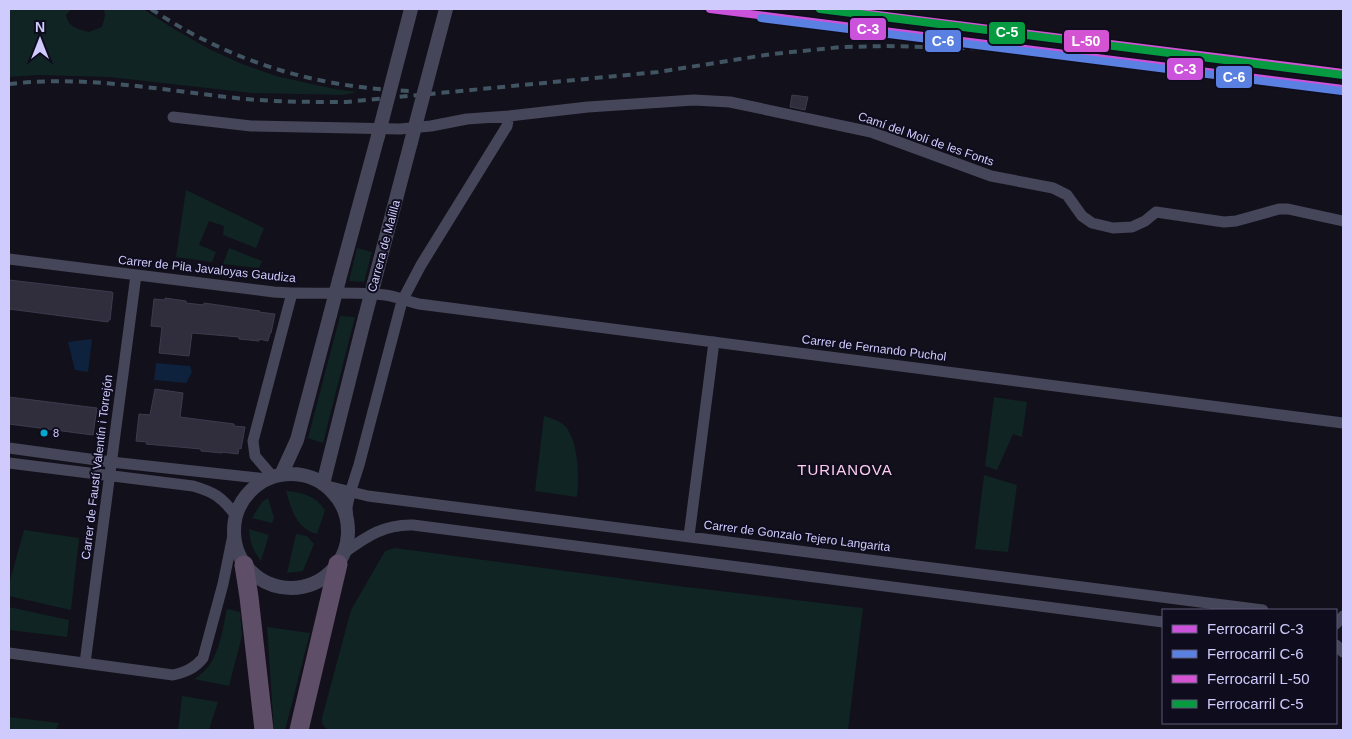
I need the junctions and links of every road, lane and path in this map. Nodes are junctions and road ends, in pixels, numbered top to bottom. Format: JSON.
{"nodes":[{"id":1,"x":411,"y":9,"type":"edge"},
{"id":2,"x":446,"y":9,"type":"edge"},
{"id":3,"x":509,"y":116,"type":"junction"},
{"id":4,"x":173,"y":117,"type":"dead end"},
{"id":5,"x":1343,"y":221,"type":"edge"},
{"id":6,"x":9,"y":259,"type":"edge"},
{"id":7,"x":136,"y":275,"type":"junction"},
{"id":8,"x":292,"y":293,"type":"junction"},
{"id":9,"x":402,"y":301,"type":"junction"},
{"id":10,"x":714,"y":342,"type":"junction"},
{"id":11,"x":1343,"y":423,"type":"edge"},
{"id":12,"x":9,"y":448,"type":"edge"},
{"id":13,"x":111,"y":462,"type":"junction"},
{"id":14,"x":9,"y":463,"type":"edge"},
{"id":15,"x":109,"y":476,"type":"junction"},
{"id":16,"x":273,"y":477,"type":"junction"},
{"id":17,"x":325,"y":485,"type":"junction"},
{"id":18,"x":350,"y":492,"type":"junction"},
{"id":19,"x":236,"y":516,"type":"junction"},
{"id":20,"x":348,"y":522,"type":"junction"},
{"id":21,"x":233,"y":535,"type":"junction"},
{"id":22,"x":689,"y":536,"type":"junction"},
{"id":23,"x":342,"y":558,"type":"junction"},
{"id":24,"x":244,"y":565,"type":"junction"},
{"id":25,"x":1255,"y":609,"type":"edge"},
{"id":26,"x":1162,"y":622,"type":"edge"},
{"id":27,"x":9,"y":653,"type":"edge"},
{"id":28,"x":85,"y":663,"type":"junction"},
{"id":29,"x":264,"y":730,"type":"edge"},
{"id":30,"x":299,"y":730,"type":"edge"}],
"edges":[{"from":1,"to":16,"type":"street","bridge":true},
{"from":2,"to":17,"type":"street","name":"Carrera de Malilla","bridge":true},
{"from":3,"to":4,"type":"street","name":"Camí del Molí de les Fonts"},
{"from":3,"to":5,"type":"street","name":"Camí del Molí de les Fonts"},
{"from":3,"to":9,"type":"street"},
{"from":6,"to":7,"type":"street","name":"Carrer de Pila Javaloyas Gaudiza"},
{"from":7,"to":8,"type":"street","name":"Carrer de Pila Javaloyas Gaudiza"},
{"from":7,"to":13,"type":"street","name":"Carrer de Faustí Valentín i Torrejón"},
{"from":8,"to":9,"type":"street","name":"Carrer de Pila Javaloyas Gaudiza"},
{"from":8,"to":16,"type":"street"},
{"from":9,"to":10,"type":"street","name":"Carrer de Fernando Puchol"},
{"from":9,"to":18,"type":"street"},
{"from":10,"to":11,"type":"street","name":"Carrer de Fernando Puchol"},
{"from":10,"to":22,"type":"street"},
{"from":12,"to":13,"type":"street"},
{"from":13,"to":15,"type":"street","name":"Carrer de Faustí Valentín i Torrejón"},
{"from":13,"to":16,"type":"street"},
{"from":14,"to":15,"type":"street"},
{"from":15,"to":19,"type":"street"},
{"from":15,"to":28,"type":"street","name":"Carrer de Faustí Valentín i Torrejón"},
{"from":16,"to":17,"type":"street"},
{"from":16,"to":19,"type":"street"},
{"from":17,"to":18,"type":"street","name":"Carrer de Gonzalo Tejero Langarita"},
{"from":17,"to":20,"type":"street"},
{"from":18,"to":20,"type":"street"},
{"from":18,"to":22,"type":"street","name":"Carrer de Gonzalo Tejero Langarita"},
{"from":19,"to":21,"type":"street"},
{"from":20,"to":23,"type":"street"},
{"from":21,"to":24,"type":"street"},
{"from":21,"to":28,"type":"street"},
{"from":22,"to":25,"type":"street","name":"Carrer de Gonzalo Tejero Langarita"},
{"from":23,"to":24,"type":"street"},
{"from":23,"to":26,"type":"street"},
{"from":23,"to":30,"type":"highway"},
{"from":24,"to":29,"type":"highway"},
{"from":27,"to":28,"type":"street"}]}
